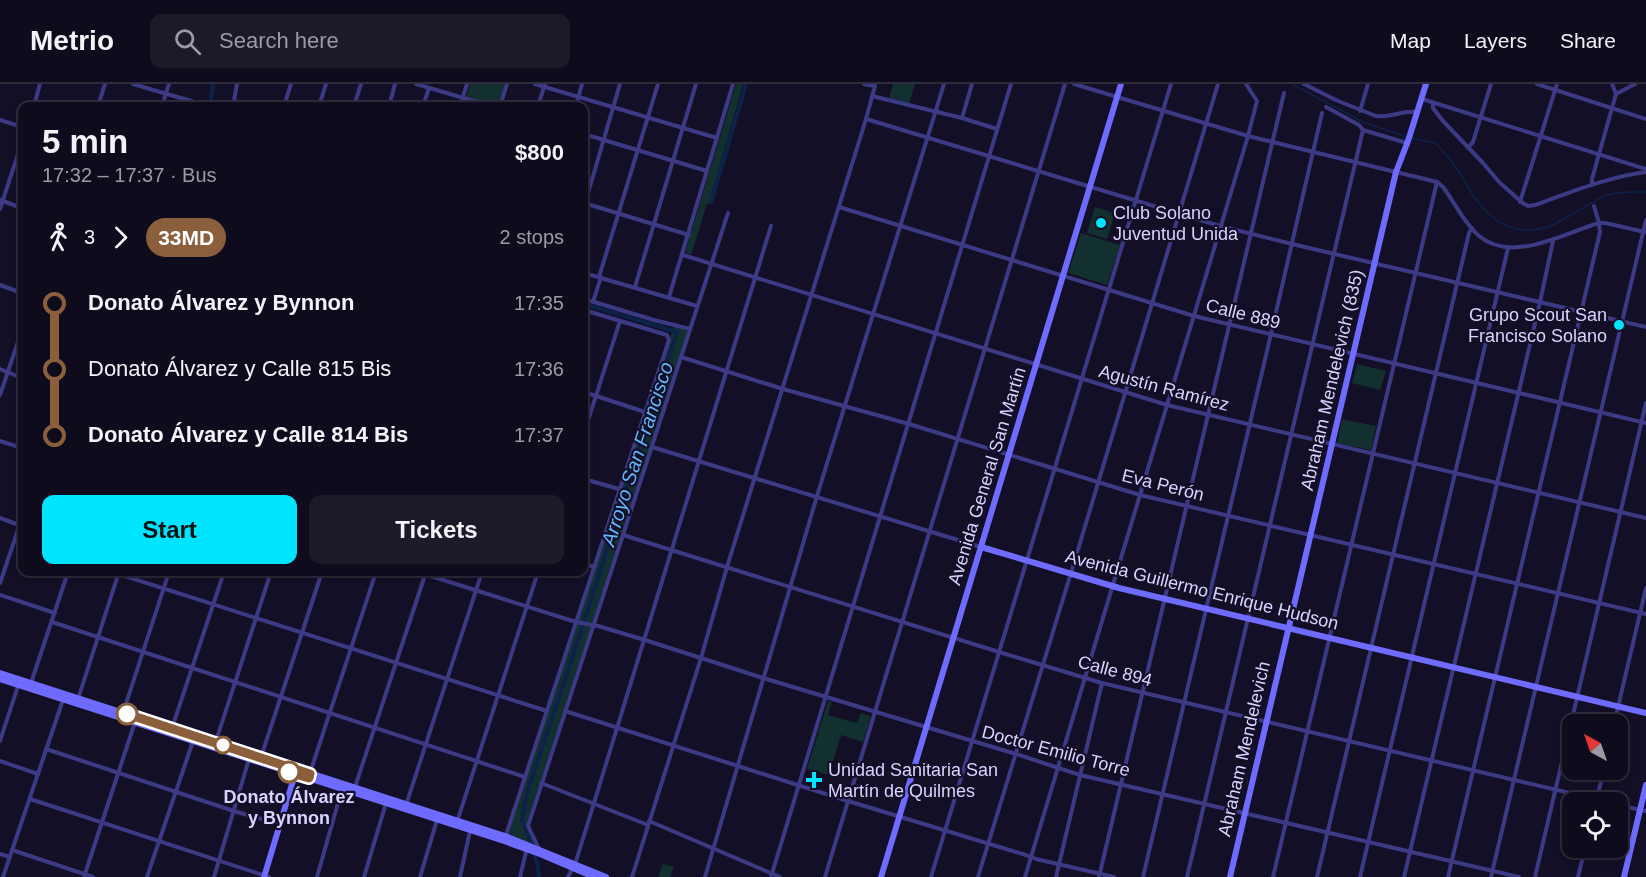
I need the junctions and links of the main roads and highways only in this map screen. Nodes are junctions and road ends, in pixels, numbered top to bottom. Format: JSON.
{"nodes":[{"id":1,"x":1121,"y":84,"type":"edge"},
{"id":2,"x":1426,"y":84,"type":"edge"},
{"id":3,"x":981,"y":547,"type":"junction"},
{"id":4,"x":1289,"y":628,"type":"junction"},
{"id":5,"x":0,"y":673,"type":"edge"},
{"id":6,"x":0,"y":679,"type":"edge"},
{"id":7,"x":19,"y":682,"type":"junction"},
{"id":8,"x":64,"y":696,"type":"junction"},
{"id":9,"x":77,"y":700,"type":"junction"},
{"id":10,"x":1646,"y":713,"type":"edge"},
{"id":11,"x":215,"y":745,"type":"junction"},
{"id":12,"x":296,"y":771,"type":"junction"},
{"id":13,"x":309,"y":776,"type":"junction"},
{"id":14,"x":1646,"y":786,"type":"edge"},
{"id":15,"x":354,"y":790,"type":"junction"},
{"id":16,"x":405,"y":807,"type":"junction"},
{"id":17,"x":1643,"y":811,"type":"edge"},
{"id":18,"x":456,"y":823,"type":"junction"},
{"id":19,"x":505,"y":839,"type":"junction"},
{"id":20,"x":573,"y":866,"type":"junction"},
{"id":21,"x":266,"y":877,"type":"edge"},
{"id":22,"x":594,"y":877,"type":"edge"},
{"id":23,"x":606,"y":877,"type":"edge"},
{"id":24,"x":881,"y":877,"type":"edge"},
{"id":25,"x":1230,"y":877,"type":"edge"},
{"id":26,"x":1624,"y":877,"type":"edge"}],
"edges":[{"from":1,"to":3,"type":"main road","name":"Avenida General San Martín"},
{"from":2,"to":4,"type":"main road","name":"Abraham Mendelevich (835)"},
{"from":3,"to":4,"type":"main road","name":"Avenida Guillermo Enrique Hudson"},
{"from":3,"to":24,"type":"main road","name":"Avenida General San Martín"},
{"from":4,"to":10,"type":"main road","name":"Avenida Guillermo Enrique Hudson"},
{"from":4,"to":25,"type":"main road","name":"Abraham Mendelevich"},
{"from":5,"to":7,"type":"main road"},
{"from":6,"to":7,"type":"main road"},
{"from":7,"to":8,"type":"main road"},
{"from":7,"to":8,"type":"main road"},
{"from":8,"to":9,"type":"main road"},
{"from":9,"to":11,"type":"main road"},
{"from":9,"to":11,"type":"main road"},
{"from":11,"to":12,"type":"main road"},
{"from":11,"to":12,"type":"main road"},
{"from":12,"to":13,"type":"main road"},
{"from":12,"to":21,"type":"main road"},
{"from":13,"to":15,"type":"main road"},
{"from":13,"to":15,"type":"main road"},
{"from":14,"to":17,"type":"main road"},
{"from":15,"to":16,"type":"main road"},
{"from":16,"to":18,"type":"main road"},
{"from":16,"to":18,"type":"main road"},
{"from":17,"to":26,"type":"main road"},
{"from":18,"to":19,"type":"main road"},
{"from":18,"to":19,"type":"main road"},
{"from":19,"to":20,"type":"main road"},
{"from":20,"to":22,"type":"main road"},
{"from":20,"to":23,"type":"main road"}]}
